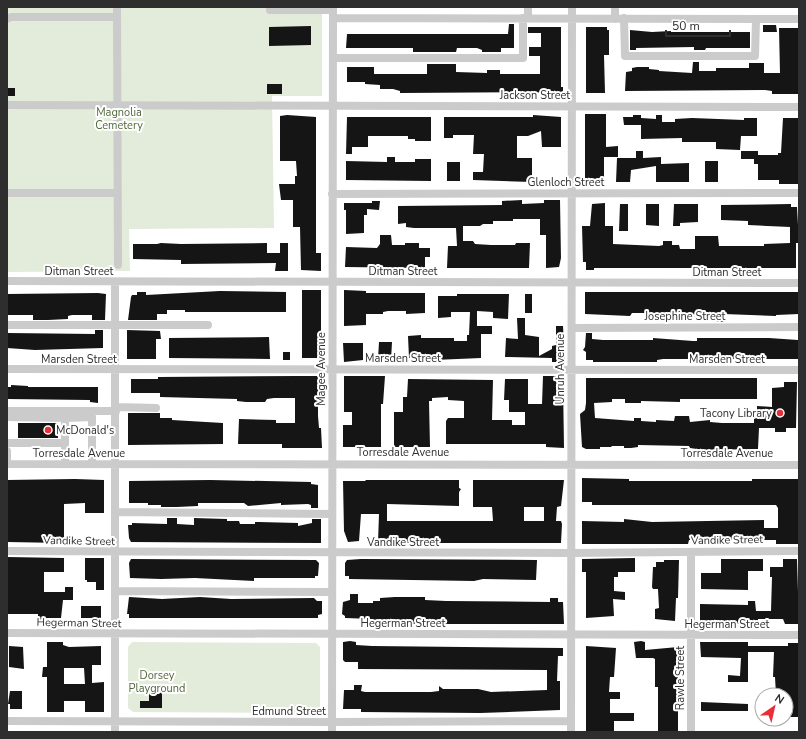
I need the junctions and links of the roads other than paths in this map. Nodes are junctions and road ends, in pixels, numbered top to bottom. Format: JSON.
{"nodes":[{"id":1,"x":117,"y":7,"type":"edge"},
{"id":2,"x":270,"y":7,"type":"edge"},
{"id":3,"x":528,"y":7,"type":"edge"},
{"id":4,"x":572,"y":7,"type":"edge"},
{"id":5,"x":615,"y":7,"type":"edge"},
{"id":6,"x":333,"y":12,"type":"edge"},
{"id":7,"x":117,"y":17,"type":"junction"},
{"id":8,"x":526,"y":18,"type":"junction"},
{"id":9,"x":572,"y":18,"type":"junction"},
{"id":10,"x":620,"y":18,"type":"junction"},
{"id":11,"x":7,"y":19,"type":"edge"},
{"id":12,"x":756,"y":19,"type":"junction"},
{"id":13,"x":799,"y":19,"type":"edge"},
{"id":14,"x":333,"y":58,"type":"junction"},
{"id":15,"x":7,"y":105,"type":"edge"},
{"id":16,"x":117,"y":105,"type":"junction"},
{"id":17,"x":333,"y":106,"type":"junction"},
{"id":18,"x":572,"y":106,"type":"junction"},
{"id":19,"x":799,"y":107,"type":"edge"},
{"id":20,"x":7,"y":193,"type":"edge"},
{"id":21,"x":117,"y":193,"type":"junction"},
{"id":22,"x":572,"y":193,"type":"junction"},
{"id":23,"x":799,"y":193,"type":"edge"},
{"id":24,"x":332,"y":194,"type":"junction"},
{"id":25,"x":118,"y":264,"type":"dead end"},
{"id":26,"x":7,"y":281,"type":"edge"},
{"id":27,"x":115,"y":282,"type":"junction"},
{"id":28,"x":332,"y":282,"type":"junction"},
{"id":29,"x":572,"y":282,"type":"junction"},
{"id":30,"x":799,"y":283,"type":"edge"},
{"id":31,"x":7,"y":325,"type":"edge"},
{"id":32,"x":208,"y":325,"type":"dead end"},
{"id":33,"x":116,"y":326,"type":"junction"},
{"id":34,"x":799,"y":327,"type":"edge"},
{"id":35,"x":572,"y":328,"type":"junction"},
{"id":36,"x":332,"y":368,"type":"junction"},
{"id":37,"x":571,"y":369,"type":"junction"},
{"id":38,"x":7,"y":370,"type":"edge"},
{"id":39,"x":116,"y":370,"type":"junction"},
{"id":40,"x":799,"y":370,"type":"edge"},
{"id":41,"x":156,"y":408,"type":"dead end"},
{"id":42,"x":116,"y":409,"type":"junction"},
{"id":43,"x":7,"y":411,"type":"edge"},
{"id":44,"x":7,"y":417,"type":"edge"},
{"id":45,"x":65,"y":418,"type":"junction"},
{"id":46,"x":7,"y":443,"type":"edge"},
{"id":47,"x":65,"y":443,"type":"junction"},
{"id":48,"x":7,"y":451,"type":"edge"},
{"id":49,"x":332,"y":463,"type":"junction"},
{"id":50,"x":7,"y":464,"type":"edge"},
{"id":51,"x":65,"y":464,"type":"junction"},
{"id":52,"x":92,"y":464,"type":"junction"},
{"id":53,"x":115,"y":464,"type":"junction"},
{"id":54,"x":571,"y":464,"type":"junction"},
{"id":55,"x":799,"y":465,"type":"edge"},
{"id":56,"x":115,"y":512,"type":"junction"},
{"id":57,"x":332,"y":514,"type":"junction"},
{"id":58,"x":799,"y":550,"type":"edge"},
{"id":59,"x":7,"y":551,"type":"edge"},
{"id":60,"x":115,"y":552,"type":"junction"},
{"id":61,"x":691,"y":552,"type":"junction"},
{"id":62,"x":332,"y":553,"type":"junction"},
{"id":63,"x":571,"y":553,"type":"junction"},
{"id":64,"x":115,"y":591,"type":"junction"},
{"id":65,"x":332,"y":592,"type":"junction"},
{"id":66,"x":7,"y":633,"type":"edge"},
{"id":67,"x":571,"y":633,"type":"junction"},
{"id":68,"x":116,"y":634,"type":"junction"},
{"id":69,"x":332,"y":634,"type":"junction"},
{"id":70,"x":691,"y":634,"type":"junction"},
{"id":71,"x":799,"y":635,"type":"edge"},
{"id":72,"x":7,"y":721,"type":"edge"},
{"id":73,"x":571,"y":721,"type":"junction"},
{"id":74,"x":115,"y":722,"type":"junction"},
{"id":75,"x":332,"y":722,"type":"junction"},
{"id":76,"x":115,"y":732,"type":"edge"},
{"id":77,"x":332,"y":732,"type":"edge"},
{"id":78,"x":571,"y":732,"type":"edge"},
{"id":79,"x":691,"y":732,"type":"edge"}],
"edges":[{"from":1,"to":7,"type":"street"},
{"from":2,"to":6,"type":"street"},
{"from":3,"to":8,"type":"street"},
{"from":4,"to":9,"type":"street","name":"Unruh Avenue"},
{"from":5,"to":10,"type":"street"},
{"from":6,"to":8,"type":"street"},
{"from":6,"to":14,"type":"street","name":"Magee Avenue"},
{"from":7,"to":11,"type":"street"},
{"from":7,"to":16,"type":"street"},
{"from":8,"to":9,"type":"street"},
{"from":8,"to":14,"type":"street"},
{"from":9,"to":10,"type":"street"},
{"from":9,"to":18,"type":"street","name":"Unruh Avenue"},
{"from":10,"to":12,"type":"street"},
{"from":10,"to":12,"type":"street"},
{"from":12,"to":13,"type":"street"},
{"from":14,"to":17,"type":"street","name":"Magee Avenue"},
{"from":15,"to":16,"type":"street","name":"Jackson Street"},
{"from":16,"to":17,"type":"street","name":"Jackson Street"},
{"from":16,"to":21,"type":"street"},
{"from":17,"to":18,"type":"street","name":"Jackson Street"},
{"from":17,"to":24,"type":"street","name":"Magee Avenue"},
{"from":18,"to":19,"type":"street","name":"Jackson Street"},
{"from":18,"to":22,"type":"street","name":"Unruh Avenue"},
{"from":20,"to":21,"type":"street"},
{"from":21,"to":25,"type":"street"},
{"from":22,"to":23,"type":"street","name":"Glenloch Street"},
{"from":22,"to":24,"type":"street","name":"Glenloch Street"},
{"from":22,"to":29,"type":"street","name":"Unruh Avenue"},
{"from":24,"to":28,"type":"street","name":"Magee Avenue"},
{"from":26,"to":27,"type":"street","name":"Ditman Street"},
{"from":27,"to":28,"type":"street","name":"Ditman Street"},
{"from":27,"to":33,"type":"street"},
{"from":28,"to":29,"type":"street","name":"Ditman Street"},
{"from":28,"to":36,"type":"street","name":"Magee Avenue"},
{"from":29,"to":30,"type":"street","name":"Ditman Street"},
{"from":29,"to":35,"type":"street","name":"Unruh Avenue"},
{"from":31,"to":33,"type":"street"},
{"from":32,"to":33,"type":"street"},
{"from":33,"to":39,"type":"street"},
{"from":34,"to":35,"type":"street","name":"Josephine Street"},
{"from":35,"to":37,"type":"street","name":"Unruh Avenue"},
{"from":36,"to":37,"type":"street","name":"Marsden Street"},
{"from":36,"to":39,"type":"street","name":"Marsden Street"},
{"from":36,"to":49,"type":"street","name":"Magee Avenue"},
{"from":37,"to":40,"type":"street","name":"Marsden Street"},
{"from":37,"to":54,"type":"street","name":"Unruh Avenue"},
{"from":38,"to":39,"type":"street","name":"Marsden Street"},
{"from":39,"to":42,"type":"street"},
{"from":41,"to":42,"type":"street"},
{"from":42,"to":43,"type":"street"},
{"from":42,"to":53,"type":"street"},
{"from":44,"to":45,"type":"street"},
{"from":45,"to":47,"type":"street"},
{"from":45,"to":52,"type":"street"},
{"from":46,"to":47,"type":"street"},
{"from":47,"to":51,"type":"street"},
{"from":48,"to":50,"type":"street"},
{"from":49,"to":53,"type":"street","name":"Torresdale Avenue"},
{"from":49,"to":54,"type":"street","name":"Torresdale Avenue"},
{"from":49,"to":57,"type":"street","name":"Magee Avenue"},
{"from":50,"to":51,"type":"street","name":"Torresdale Avenue"},
{"from":51,"to":52,"type":"street","name":"Torresdale Avenue"},
{"from":52,"to":53,"type":"street","name":"Torresdale Avenue"},
{"from":53,"to":56,"type":"street"},
{"from":54,"to":55,"type":"street","name":"Torresdale Avenue"},
{"from":54,"to":63,"type":"street","name":"Unruh Avenue"},
{"from":56,"to":57,"type":"street"},
{"from":56,"to":60,"type":"street"},
{"from":57,"to":62,"type":"street","name":"Magee Avenue"},
{"from":58,"to":61,"type":"street","name":"Vandike Street"},
{"from":59,"to":60,"type":"street","name":"Vandike Street"},
{"from":60,"to":62,"type":"street","name":"Vandike Street"},
{"from":60,"to":64,"type":"street"},
{"from":61,"to":63,"type":"street","name":"Vandike Street"},
{"from":61,"to":70,"type":"street","name":"Rawle Street"},
{"from":62,"to":63,"type":"street","name":"Vandike Street"},
{"from":62,"to":65,"type":"street","name":"Magee Avenue"},
{"from":63,"to":67,"type":"street","name":"Unruh Avenue"},
{"from":64,"to":65,"type":"street"},
{"from":64,"to":68,"type":"street"},
{"from":65,"to":69,"type":"street","name":"Magee Avenue"},
{"from":66,"to":68,"type":"street","name":"Hegerman Street"},
{"from":67,"to":69,"type":"street","name":"Hegerman Street"},
{"from":67,"to":70,"type":"street","name":"Hegerman Street"},
{"from":67,"to":73,"type":"street","name":"Unruh Avenue"},
{"from":68,"to":69,"type":"street","name":"Hegerman Street"},
{"from":68,"to":74,"type":"street"},
{"from":69,"to":75,"type":"street","name":"Magee Avenue"},
{"from":70,"to":71,"type":"street","name":"Hegerman Street"},
{"from":70,"to":79,"type":"street","name":"Rawle Street"},
{"from":72,"to":74,"type":"street","name":"Edmund Street"},
{"from":73,"to":75,"type":"street","name":"Edmund Street"},
{"from":73,"to":78,"type":"street","name":"Unruh Avenue"},
{"from":74,"to":75,"type":"street","name":"Edmund Street"},
{"from":74,"to":76,"type":"street"},
{"from":75,"to":77,"type":"street","name":"Magee Avenue"}]}
